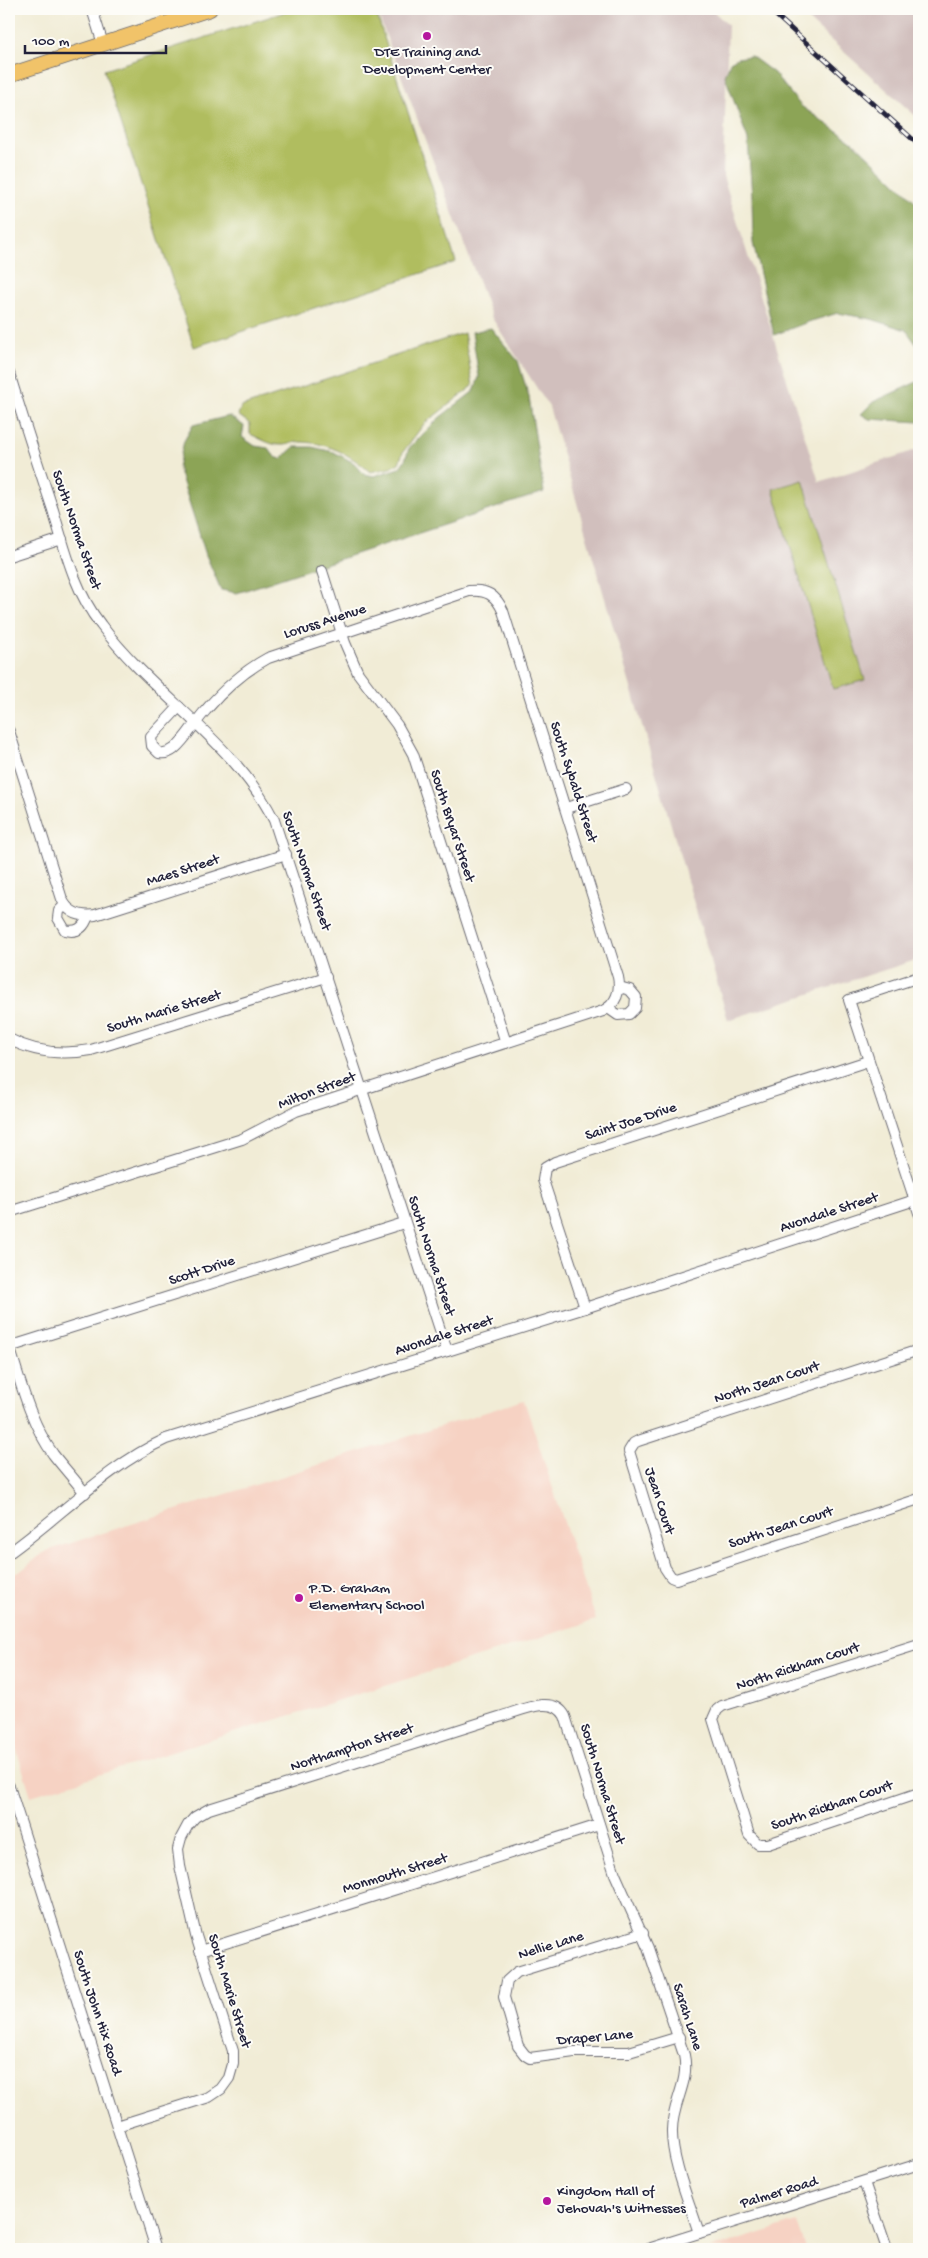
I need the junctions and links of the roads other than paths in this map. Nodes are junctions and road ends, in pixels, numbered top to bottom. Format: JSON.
{"nodes":[{"id":1,"x":92,"y":9,"type":"edge"},
{"id":2,"x":210,"y":9,"type":"edge"},
{"id":3,"x":103,"y":44,"type":"junction"},
{"id":4,"x":9,"y":75,"type":"edge"},
{"id":5,"x":9,"y":373,"type":"edge"},
{"id":6,"x":62,"y":539,"type":"junction"},
{"id":7,"x":9,"y":556,"type":"edge"},
{"id":8,"x":322,"y":571,"type":"dead end"},
{"id":9,"x":486,"y":592,"type":"joint"},
{"id":10,"x":342,"y":632,"type":"junction"},
{"id":11,"x":179,"y":707,"type":"junction"},
{"id":12,"x":196,"y":724,"type":"junction"},
{"id":13,"x":9,"y":732,"type":"edge"},
{"id":14,"x":626,"y":789,"type":"dead end"},
{"id":15,"x":566,"y":808,"type":"junction"},
{"id":16,"x":286,"y":854,"type":"junction"},
{"id":17,"x":65,"y":905,"type":"junction"},
{"id":18,"x":88,"y":916,"type":"junction"},
{"id":19,"x":326,"y":977,"type":"junction"},
{"id":20,"x":919,"y":977,"type":"edge"},
{"id":21,"x":618,"y":992,"type":"junction"},
{"id":22,"x":608,"y":1008,"type":"junction"},
{"id":23,"x":9,"y":1039,"type":"edge"},
{"id":24,"x":506,"y":1043,"type":"junction"},
{"id":25,"x":868,"y":1061,"type":"junction"},
{"id":26,"x":362,"y":1090,"type":"junction"},
{"id":27,"x":915,"y":1200,"type":"junction"},
{"id":28,"x":9,"y":1212,"type":"edge"},
{"id":29,"x":919,"y":1213,"type":"edge"},
{"id":30,"x":404,"y":1223,"type":"junction"},
{"id":31,"x":585,"y":1308,"type":"junction"},
{"id":32,"x":9,"y":1347,"type":"edge"},
{"id":33,"x":919,"y":1350,"type":"edge"},
{"id":34,"x":447,"y":1351,"type":"junction"},
{"id":35,"x":629,"y":1451,"type":"joint"},
{"id":36,"x":85,"y":1493,"type":"junction"},
{"id":37,"x":919,"y":1499,"type":"edge"},
{"id":38,"x":9,"y":1553,"type":"edge"},
{"id":39,"x":662,"y":1559,"type":"joint"},
{"id":40,"x":919,"y":1644,"type":"edge"},
{"id":41,"x":555,"y":1706,"type":"joint"},
{"id":42,"x":9,"y":1786,"type":"edge"},
{"id":43,"x":919,"y":1793,"type":"edge"},
{"id":44,"x":599,"y":1825,"type":"junction"},
{"id":45,"x":755,"y":1842,"type":"joint"},
{"id":46,"x":178,"y":1849,"type":"joint"},
{"id":47,"x":615,"y":1874,"type":"joint"},
{"id":48,"x":643,"y":1933,"type":"junction"},
{"id":49,"x":200,"y":1951,"type":"junction"},
{"id":50,"x":679,"y":2037,"type":"junction"},
{"id":51,"x":518,"y":2046,"type":"joint"},
{"id":52,"x":117,"y":2126,"type":"junction"},
{"id":53,"x":919,"y":2164,"type":"edge"},
{"id":54,"x":864,"y":2182,"type":"junction"},
{"id":55,"x":699,"y":2234,"type":"junction"},
{"id":56,"x":156,"y":2249,"type":"edge"},
{"id":57,"x":648,"y":2249,"type":"edge"},
{"id":58,"x":887,"y":2249,"type":"edge"}],
"edges":[{"from":1,"to":3,"type":"street"},
{"from":2,"to":3,"type":"main road"},
{"from":3,"to":4,"type":"main road"},
{"from":5,"to":6,"type":"street","name":"South Norma Street"},
{"from":6,"to":7,"type":"street"},
{"from":6,"to":11,"type":"street","name":"South Norma Street"},
{"from":8,"to":10,"type":"street","name":"South Bryar Street"},
{"from":9,"to":10,"type":"street","name":"Loruss Avenue"},
{"from":9,"to":15,"type":"street","name":"South Sybald Street"},
{"from":10,"to":12,"type":"street","name":"Loruss Avenue"},
{"from":10,"to":24,"type":"street","name":"South Bryar Street"},
{"from":11,"to":12,"type":"street","name":"South Norma Street"},
{"from":11,"to":12,"type":"street","name":"Loruss Avenue"},
{"from":12,"to":16,"type":"street","name":"South Norma Street"},
{"from":13,"to":17,"type":"street","name":"Maes Street"},
{"from":14,"to":15,"type":"street"},
{"from":15,"to":21,"type":"street","name":"South Sybald Street"},
{"from":16,"to":18,"type":"street","name":"Maes Street"},
{"from":16,"to":19,"type":"street","name":"South Norma Street"},
{"from":17,"to":18,"type":"street"},
{"from":17,"to":18,"type":"street","name":"Maes Street"},
{"from":19,"to":23,"type":"street","name":"South Marie Street"},
{"from":19,"to":26,"type":"street","name":"South Norma Street"},
{"from":20,"to":25,"type":"street"},
{"from":21,"to":22,"type":"street","name":"Milton Street"},
{"from":21,"to":22,"type":"street"},
{"from":22,"to":24,"type":"street","name":"Milton Street"},
{"from":24,"to":26,"type":"street","name":"Milton Street"},
{"from":25,"to":27,"type":"street"},
{"from":25,"to":31,"type":"street","name":"Saint Joe Drive"},
{"from":26,"to":28,"type":"street","name":"Milton Street"},
{"from":26,"to":30,"type":"street","name":"South Norma Street"},
{"from":27,"to":29,"type":"street"},
{"from":27,"to":31,"type":"street","name":"Avondale Street"},
{"from":30,"to":32,"type":"street","name":"Scott Drive"},
{"from":30,"to":34,"type":"street","name":"South Norma Street"},
{"from":31,"to":34,"type":"street","name":"Avondale Street"},
{"from":32,"to":36,"type":"street"},
{"from":33,"to":35,"type":"street","name":"North Jean Court"},
{"from":34,"to":36,"type":"street","name":"Avondale Street"},
{"from":35,"to":39,"type":"street","name":"Jean Court"},
{"from":36,"to":38,"type":"street","name":"Avondale Street"},
{"from":37,"to":39,"type":"street","name":"South Jean Court"},
{"from":40,"to":45,"type":"street","name":"North Rickham Court"},
{"from":41,"to":44,"type":"street","name":"South Norma Street"},
{"from":41,"to":46,"type":"street","name":"Northampton Street"},
{"from":42,"to":52,"type":"street","name":"South John Hix Road"},
{"from":43,"to":45,"type":"street","name":"South Rickham Court"},
{"from":44,"to":47,"type":"street","name":"South Norma Street"},
{"from":44,"to":49,"type":"street","name":"Monmouth Street"},
{"from":46,"to":49,"type":"street","name":"South Marie Street"},
{"from":47,"to":48,"type":"street","name":"Sarah Lane"},
{"from":48,"to":50,"type":"street","name":"Sarah Lane"},
{"from":48,"to":51,"type":"street","name":"Nellie Lane"},
{"from":49,"to":52,"type":"street","name":"South Marie Street"},
{"from":50,"to":51,"type":"street","name":"Draper Lane"},
{"from":50,"to":55,"type":"street","name":"Sarah Lane"},
{"from":52,"to":56,"type":"street","name":"South John Hix Road"},
{"from":53,"to":54,"type":"street","name":"Palmer Road"},
{"from":54,"to":55,"type":"street","name":"Palmer Road"},
{"from":54,"to":58,"type":"street"},
{"from":55,"to":57,"type":"street","name":"Palmer Road"}]}
